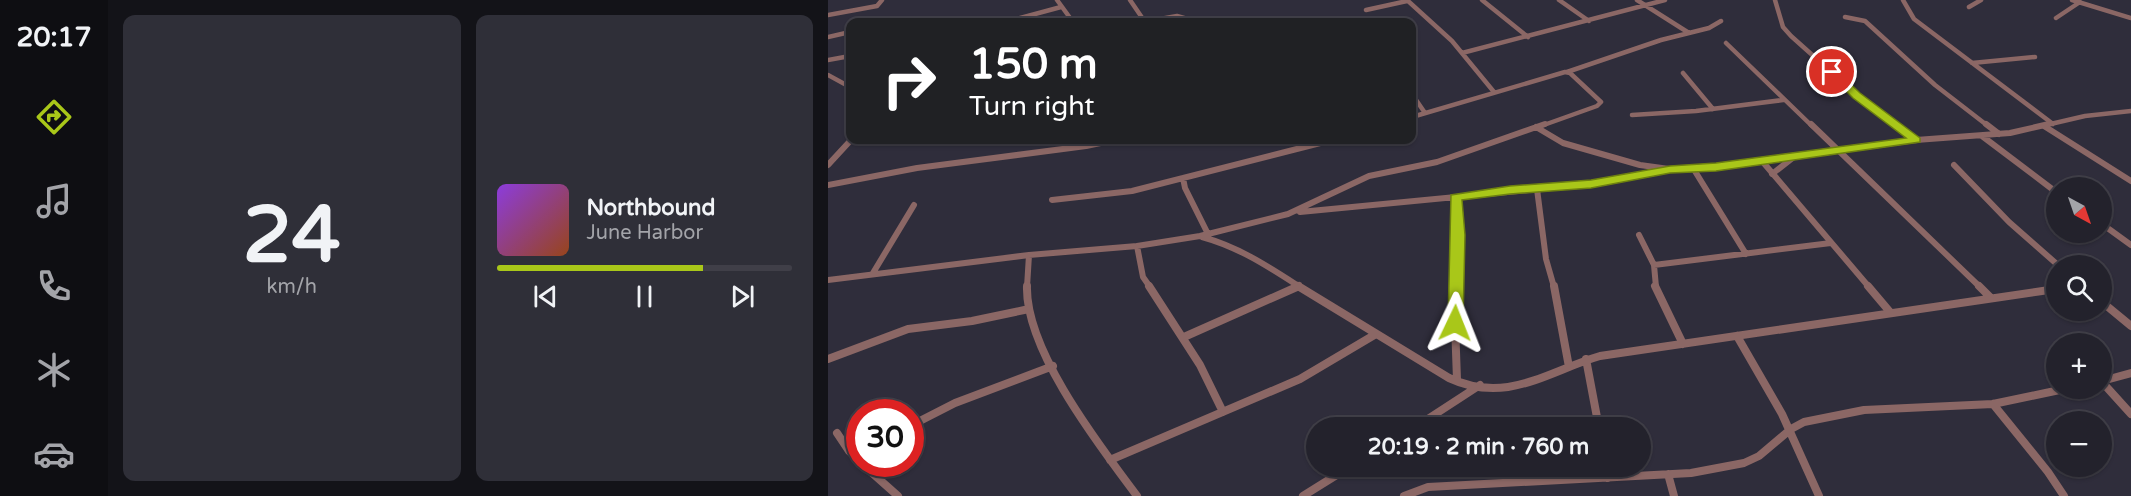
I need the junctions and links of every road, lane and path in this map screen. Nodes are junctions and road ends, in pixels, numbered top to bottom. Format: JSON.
{"nodes":[{"id":1,"x":882,"y":0,"type":"edge"},
{"id":2,"x":1057,"y":0,"type":"edge"},
{"id":3,"x":1130,"y":0,"type":"edge"},
{"id":4,"x":1482,"y":0,"type":"edge"},
{"id":5,"x":1559,"y":0,"type":"edge"},
{"id":6,"x":1637,"y":0,"type":"edge"},
{"id":7,"x":1665,"y":0,"type":"edge"},
{"id":8,"x":1775,"y":0,"type":"edge"},
{"id":9,"x":1902,"y":0,"type":"edge"},
{"id":10,"x":1981,"y":0,"type":"edge"},
{"id":11,"x":2072,"y":0,"type":"edge"},
{"id":12,"x":1407,"y":1,"type":"edge"},
{"id":13,"x":2080,"y":2,"type":"junction"},
{"id":14,"x":1060,"y":6,"type":"junction"},
{"id":15,"x":1646,"y":6,"type":"junction"},
{"id":16,"x":1969,"y":7,"type":"dead end"},
{"id":17,"x":1366,"y":10,"type":"dead end"},
{"id":18,"x":828,"y":15,"type":"edge"},
{"id":19,"x":1845,"y":17,"type":"dead end"},
{"id":20,"x":1019,"y":18,"type":"edge"},
{"id":21,"x":1070,"y":18,"type":"edge"},
{"id":22,"x":1141,"y":18,"type":"edge"},
{"id":23,"x":1167,"y":18,"type":"edge"},
{"id":24,"x":1185,"y":18,"type":"edge"},
{"id":25,"x":2056,"y":18,"type":"dead end"},
{"id":26,"x":2131,"y":18,"type":"edge"},
{"id":27,"x":1589,"y":21,"type":"junction"},
{"id":28,"x":1721,"y":21,"type":"dead end"},
{"id":29,"x":1689,"y":33,"type":"junction"},
{"id":30,"x":846,"y":34,"type":"edge"},
{"id":31,"x":828,"y":37,"type":"edge"},
{"id":32,"x":1528,"y":37,"type":"junction"},
{"id":33,"x":1726,"y":43,"type":"dead end"},
{"id":34,"x":1462,"y":53,"type":"junction"},
{"id":35,"x":846,"y":57,"type":"edge"},
{"id":36,"x":2035,"y":57,"type":"dead end"},
{"id":37,"x":828,"y":60,"type":"edge"},
{"id":38,"x":1971,"y":63,"type":"junction"},
{"id":39,"x":1567,"y":72,"type":"junction"},
{"id":40,"x":1683,"y":73,"type":"dead end"},
{"id":41,"x":828,"y":75,"type":"edge"},
{"id":42,"x":834,"y":82,"type":"edge"},
{"id":43,"x":1494,"y":92,"type":"junction"},
{"id":44,"x":1416,"y":100,"type":"edge"},
{"id":45,"x":1783,"y":100,"type":"junction"},
{"id":46,"x":1713,"y":109,"type":"junction"},
{"id":47,"x":2131,"y":112,"type":"edge"},
{"id":48,"x":1425,"y":113,"type":"junction"},
{"id":49,"x":1632,"y":115,"type":"dead end"},
{"id":50,"x":1416,"y":116,"type":"edge"},
{"id":51,"x":2053,"y":124,"type":"junction"},
{"id":52,"x":2044,"y":126,"type":"junction"},
{"id":53,"x":1536,"y":127,"type":"junction"},
{"id":54,"x":1999,"y":134,"type":"junction"},
{"id":55,"x":1982,"y":136,"type":"junction"},
{"id":56,"x":1916,"y":140,"type":"junction"},
{"id":57,"x":847,"y":144,"type":"edge"},
{"id":58,"x":1092,"y":144,"type":"edge"},
{"id":59,"x":1316,"y":144,"type":"edge"},
{"id":60,"x":1840,"y":151,"type":"junction"},
{"id":61,"x":1794,"y":156,"type":"junction"},
{"id":62,"x":1762,"y":161,"type":"junction"},
{"id":63,"x":828,"y":165,"type":"edge"},
{"id":64,"x":1954,"y":165,"type":"dead end"},
{"id":65,"x":1693,"y":168,"type":"junction"},
{"id":66,"x":1670,"y":169,"type":"junction"},
{"id":67,"x":1772,"y":174,"type":"junction"},
{"id":68,"x":1183,"y":178,"type":"junction"},
{"id":69,"x":2131,"y":181,"type":"edge"},
{"id":70,"x":2046,"y":184,"type":"edge"},
{"id":71,"x":828,"y":185,"type":"edge"},
{"id":72,"x":1537,"y":189,"type":"junction"},
{"id":73,"x":1456,"y":197,"type":"junction"},
{"id":74,"x":1323,"y":199,"type":"junction"},
{"id":75,"x":1052,"y":200,"type":"dead end"},
{"id":76,"x":914,"y":205,"type":"dead end"},
{"id":77,"x":1329,"y":208,"type":"junction"},
{"id":78,"x":1288,"y":214,"type":"junction"},
{"id":79,"x":2112,"y":231,"type":"edge"},
{"id":80,"x":1204,"y":235,"type":"junction"},
{"id":81,"x":1639,"y":235,"type":"dead end"},
{"id":82,"x":1832,"y":243,"type":"junction"},
{"id":83,"x":2131,"y":245,"type":"edge"},
{"id":84,"x":1137,"y":246,"type":"junction"},
{"id":85,"x":1746,"y":254,"type":"junction"},
{"id":86,"x":1029,"y":255,"type":"junction"},
{"id":87,"x":2046,"y":255,"type":"edge"},
{"id":88,"x":1654,"y":265,"type":"junction"},
{"id":89,"x":873,"y":273,"type":"junction"},
{"id":90,"x":828,"y":280,"type":"edge"},
{"id":91,"x":1299,"y":286,"type":"junction"},
{"id":92,"x":2046,"y":290,"type":"edge"},
{"id":93,"x":1991,"y":298,"type":"junction"},
{"id":94,"x":1029,"y":309,"type":"junction"},
{"id":95,"x":2112,"y":310,"type":"edge"},
{"id":96,"x":1890,"y":312,"type":"junction"},
{"id":97,"x":2131,"y":326,"type":"edge"},
{"id":98,"x":1376,"y":334,"type":"junction"},
{"id":99,"x":1737,"y":336,"type":"junction"},
{"id":100,"x":1184,"y":337,"type":"junction"},
{"id":101,"x":1683,"y":344,"type":"junction"},
{"id":102,"x":828,"y":359,"type":"edge"},
{"id":103,"x":1586,"y":359,"type":"junction"},
{"id":104,"x":1053,"y":366,"type":"junction"},
{"id":105,"x":1569,"y":367,"type":"junction"},
{"id":106,"x":2131,"y":373,"type":"edge"},
{"id":107,"x":2112,"y":378,"type":"edge"},
{"id":108,"x":1457,"y":380,"type":"junction"},
{"id":109,"x":1480,"y":385,"type":"junction"},
{"id":110,"x":2112,"y":392,"type":"edge"},
{"id":111,"x":2046,"y":393,"type":"edge"},
{"id":112,"x":1993,"y":404,"type":"junction"},
{"id":113,"x":1223,"y":411,"type":"junction"},
{"id":114,"x":2131,"y":414,"type":"edge"},
{"id":115,"x":1431,"y":417,"type":"edge"},
{"id":116,"x":1597,"y":417,"type":"edge"},
{"id":117,"x":924,"y":419,"type":"edge"},
{"id":118,"x":1791,"y":429,"type":"junction"},
{"id":119,"x":837,"y":434,"type":"dead end"},
{"id":120,"x":846,"y":447,"type":"edge"},
{"id":121,"x":1110,"y":460,"type":"junction"},
{"id":122,"x":1668,"y":474,"type":"junction"},
{"id":123,"x":877,"y":477,"type":"edge"},
{"id":124,"x":1333,"y":477,"type":"edge"},
{"id":125,"x":1608,"y":478,"type":"joint"},
{"id":126,"x":898,"y":496,"type":"edge"},
{"id":127,"x":1137,"y":496,"type":"edge"},
{"id":128,"x":1303,"y":496,"type":"edge"},
{"id":129,"x":1404,"y":496,"type":"edge"},
{"id":130,"x":1674,"y":496,"type":"edge"},
{"id":131,"x":1819,"y":496,"type":"edge"},
{"id":132,"x":2064,"y":496,"type":"edge"}],
"edges":[{"from":1,"to":18,"type":"street"},
{"from":2,"to":14,"type":"street"},
{"from":3,"to":22,"type":"street"},
{"from":4,"to":32,"type":"street"},
{"from":5,"to":27,"type":"street"},
{"from":6,"to":15,"type":"street"},
{"from":7,"to":15,"type":"street"},
{"from":8,"to":56,"type":"street"},
{"from":9,"to":38,"type":"street"},
{"from":10,"to":16,"type":"street"},
{"from":11,"to":13,"type":"street"},
{"from":12,"to":17,"type":"street"},
{"from":12,"to":34,"type":"street"},
{"from":13,"to":25,"type":"street"},
{"from":13,"to":26,"type":"street"},
{"from":14,"to":20,"type":"street"},
{"from":14,"to":21,"type":"street"},
{"from":15,"to":27,"type":"street"},
{"from":15,"to":29,"type":"street"},
{"from":19,"to":54,"type":"street"},
{"from":23,"to":24,"type":"street"},
{"from":27,"to":32,"type":"street"},
{"from":28,"to":29,"type":"street"},
{"from":29,"to":39,"type":"street"},
{"from":30,"to":31,"type":"street"},
{"from":32,"to":34,"type":"street"},
{"from":33,"to":45,"type":"street"},
{"from":34,"to":43,"type":"street"},
{"from":35,"to":37,"type":"street"},
{"from":36,"to":38,"type":"street"},
{"from":38,"to":51,"type":"street"},
{"from":39,"to":43,"type":"street"},
{"from":39,"to":53,"type":"street"},
{"from":40,"to":46,"type":"street"},
{"from":41,"to":42,"type":"street"},
{"from":43,"to":48,"type":"street"},
{"from":44,"to":48,"type":"street"},
{"from":45,"to":46,"type":"street"},
{"from":45,"to":60,"type":"street"},
{"from":46,"to":49,"type":"street"},
{"from":47,"to":51,"type":"street"},
{"from":48,"to":50,"type":"street"},
{"from":51,"to":52,"type":"street"},
{"from":52,"to":54,"type":"street"},
{"from":52,"to":69,"type":"street"},
{"from":53,"to":66,"type":"street"},
{"from":53,"to":74,"type":"street"},
{"from":54,"to":55,"type":"street"},
{"from":55,"to":56,"type":"street"},
{"from":55,"to":70,"type":"street"},
{"from":56,"to":60,"type":"street"},
{"from":57,"to":63,"type":"street"},
{"from":58,"to":71,"type":"street"},
{"from":59,"to":68,"type":"street"},
{"from":60,"to":61,"type":"street"},
{"from":60,"to":93,"type":"street"},
{"from":61,"to":62,"type":"street"},
{"from":61,"to":67,"type":"street"},
{"from":62,"to":65,"type":"street"},
{"from":62,"to":67,"type":"street"},
{"from":64,"to":87,"type":"street"},
{"from":65,"to":66,"type":"street"},
{"from":65,"to":85,"type":"street"},
{"from":66,"to":72,"type":"street"},
{"from":67,"to":82,"type":"street"},
{"from":68,"to":75,"type":"street"},
{"from":68,"to":80,"type":"street"},
{"from":72,"to":73,"type":"street"},
{"from":72,"to":105,"type":"street"},
{"from":73,"to":77,"type":"street"},
{"from":73,"to":108,"type":"street"},
{"from":74,"to":77,"type":"street"},
{"from":74,"to":78,"type":"street"},
{"from":76,"to":89,"type":"street"},
{"from":77,"to":78,"type":"street"},
{"from":78,"to":80,"type":"street"},
{"from":79,"to":83,"type":"street"},
{"from":80,"to":84,"type":"street"},
{"from":80,"to":91,"type":"street"},
{"from":81,"to":88,"type":"street"},
{"from":82,"to":85,"type":"street"},
{"from":82,"to":96,"type":"street"},
{"from":84,"to":86,"type":"street"},
{"from":84,"to":100,"type":"street"},
{"from":85,"to":88,"type":"street"},
{"from":86,"to":89,"type":"street"},
{"from":86,"to":94,"type":"street"},
{"from":88,"to":101,"type":"street"},
{"from":89,"to":90,"type":"street"},
{"from":91,"to":98,"type":"street"},
{"from":91,"to":100,"type":"street"},
{"from":92,"to":93,"type":"street"},
{"from":93,"to":96,"type":"street"},
{"from":94,"to":102,"type":"street"},
{"from":94,"to":104,"type":"street"},
{"from":95,"to":97,"type":"street"},
{"from":96,"to":99,"type":"street"},
{"from":98,"to":108,"type":"street"},
{"from":98,"to":113,"type":"street"},
{"from":99,"to":101,"type":"street"},
{"from":99,"to":118,"type":"street"},
{"from":100,"to":113,"type":"street"},
{"from":101,"to":103,"type":"street"},
{"from":103,"to":105,"type":"street"},
{"from":103,"to":116,"type":"street"},
{"from":104,"to":117,"type":"street"},
{"from":104,"to":121,"type":"street"},
{"from":105,"to":109,"type":"street"},
{"from":106,"to":107,"type":"street"},
{"from":108,"to":109,"type":"street"},
{"from":109,"to":115,"type":"street"},
{"from":110,"to":114,"type":"street"},
{"from":111,"to":112,"type":"street"},
{"from":112,"to":118,"type":"street"},
{"from":112,"to":132,"type":"street"},
{"from":113,"to":121,"type":"street"},
{"from":118,"to":122,"type":"street"},
{"from":118,"to":131,"type":"street"},
{"from":119,"to":120,"type":"street"},
{"from":121,"to":127,"type":"street"},
{"from":122,"to":125,"type":"street"},
{"from":122,"to":130,"type":"street"},
{"from":123,"to":126,"type":"street"},
{"from":124,"to":128,"type":"street"},
{"from":125,"to":129,"type":"street"}]}
